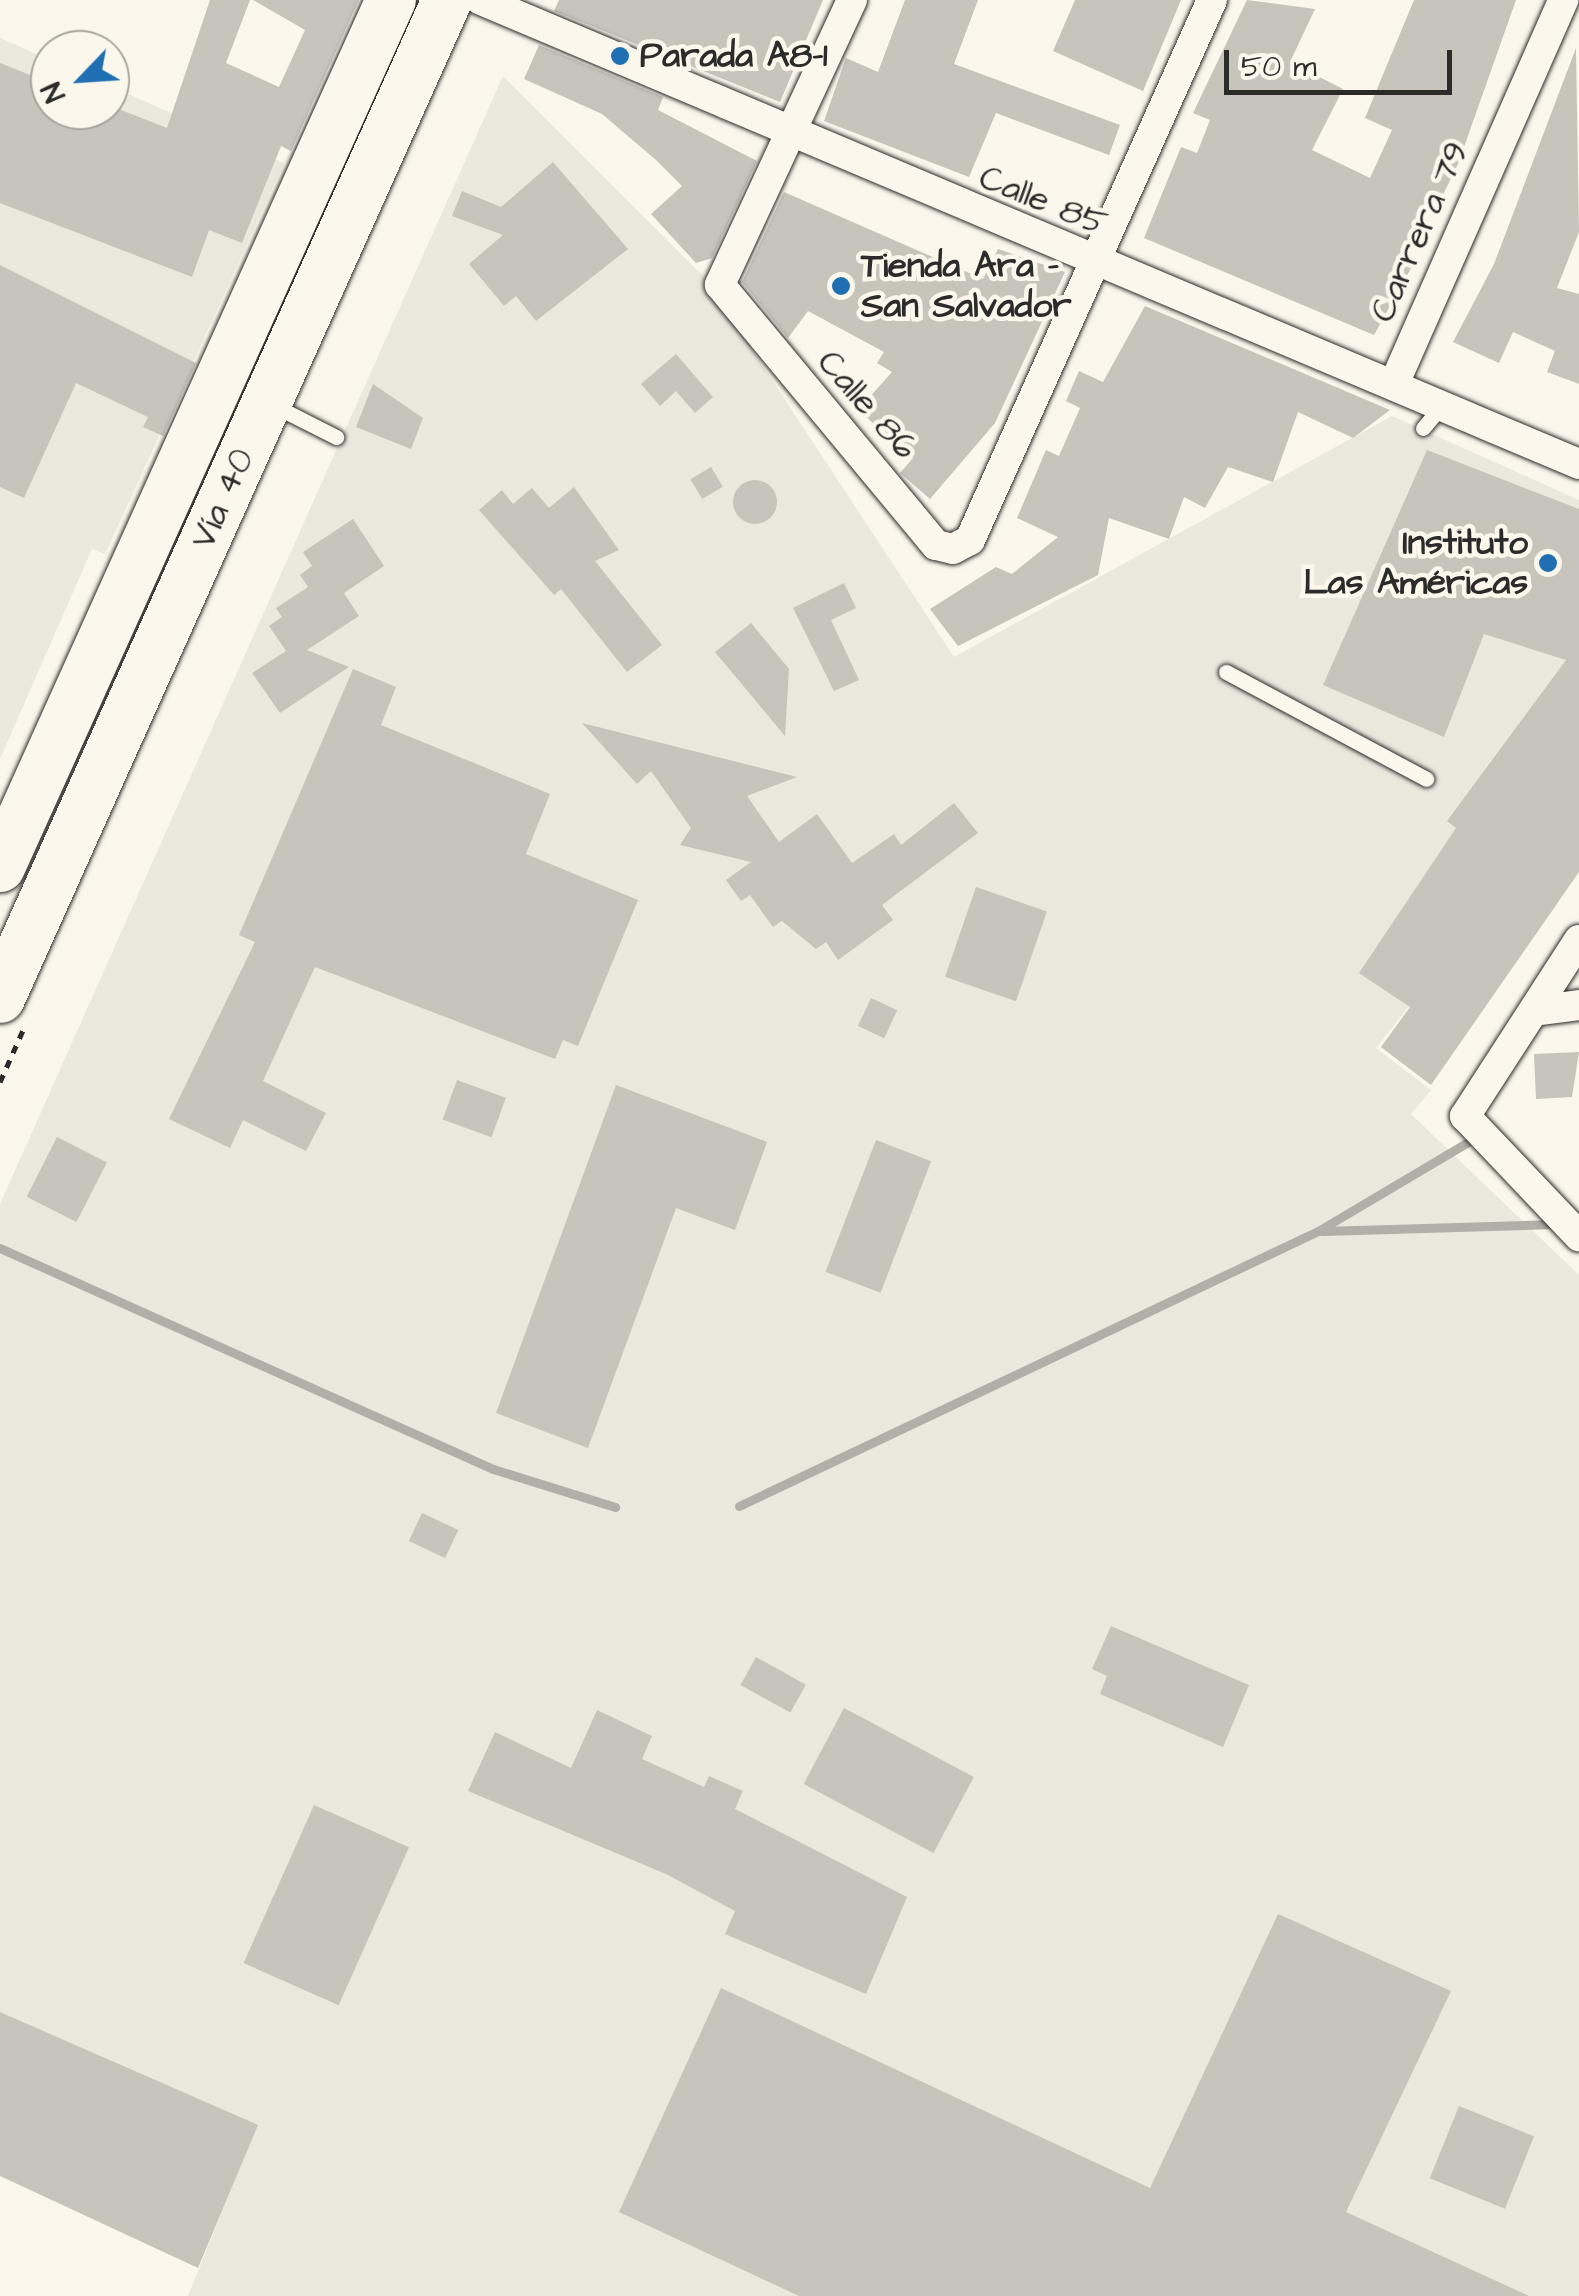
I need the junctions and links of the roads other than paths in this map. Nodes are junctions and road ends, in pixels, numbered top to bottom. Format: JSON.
{"nodes":[{"id":1,"x":391,"y":0,"type":"edge"},
{"id":2,"x":447,"y":0,"type":"edge"},
{"id":3,"x":481,"y":0,"type":"edge"},
{"id":4,"x":852,"y":0,"type":"edge"},
{"id":5,"x":1212,"y":0,"type":"edge"},
{"id":6,"x":1562,"y":0,"type":"edge"},
{"id":7,"x":791,"y":138,"type":"junction"},
{"id":8,"x":1094,"y":262,"type":"junction"},
{"id":9,"x":1394,"y":384,"type":"junction"},
{"id":10,"x":266,"y":402,"type":"junction"},
{"id":11,"x":336,"y":437,"type":"dead end"},
{"id":12,"x":1579,"y":464,"type":"edge"},
{"id":13,"x":1226,"y":672,"type":"dead end"},
{"id":14,"x":1426,"y":779,"type":"dead end"},
{"id":15,"x":0,"y":867,"type":"edge"},
{"id":16,"x":1579,"y":940,"type":"edge"},
{"id":17,"x":0,"y":998,"type":"edge"},
{"id":18,"x":1579,"y":1005,"type":"edge"},
{"id":19,"x":1534,"y":1011,"type":"junction"},
{"id":20,"x":1579,"y":1236,"type":"edge"}],
"edges":[{"from":1,"to":15,"type":"highway","name":"Vía 40"},
{"from":2,"to":10,"type":"highway","name":"Vía 40"},
{"from":3,"to":7,"type":"street","name":"Calle 85"},
{"from":4,"to":7,"type":"street"},
{"from":5,"to":8,"type":"street"},
{"from":6,"to":9,"type":"street","name":"Carrera 79"},
{"from":7,"to":8,"type":"street","name":"Calle 85"},
{"from":7,"to":8,"type":"street","name":"Calle 86"},
{"from":8,"to":9,"type":"street","name":"Calle 85"},
{"from":9,"to":12,"type":"street","name":"Calle 85"},
{"from":10,"to":11,"type":"lane"},
{"from":10,"to":17,"type":"highway","name":"Vía 40"},
{"from":13,"to":14,"type":"lane"},
{"from":16,"to":19,"type":"street"},
{"from":18,"to":19,"type":"street"},
{"from":19,"to":20,"type":"street"}]}
